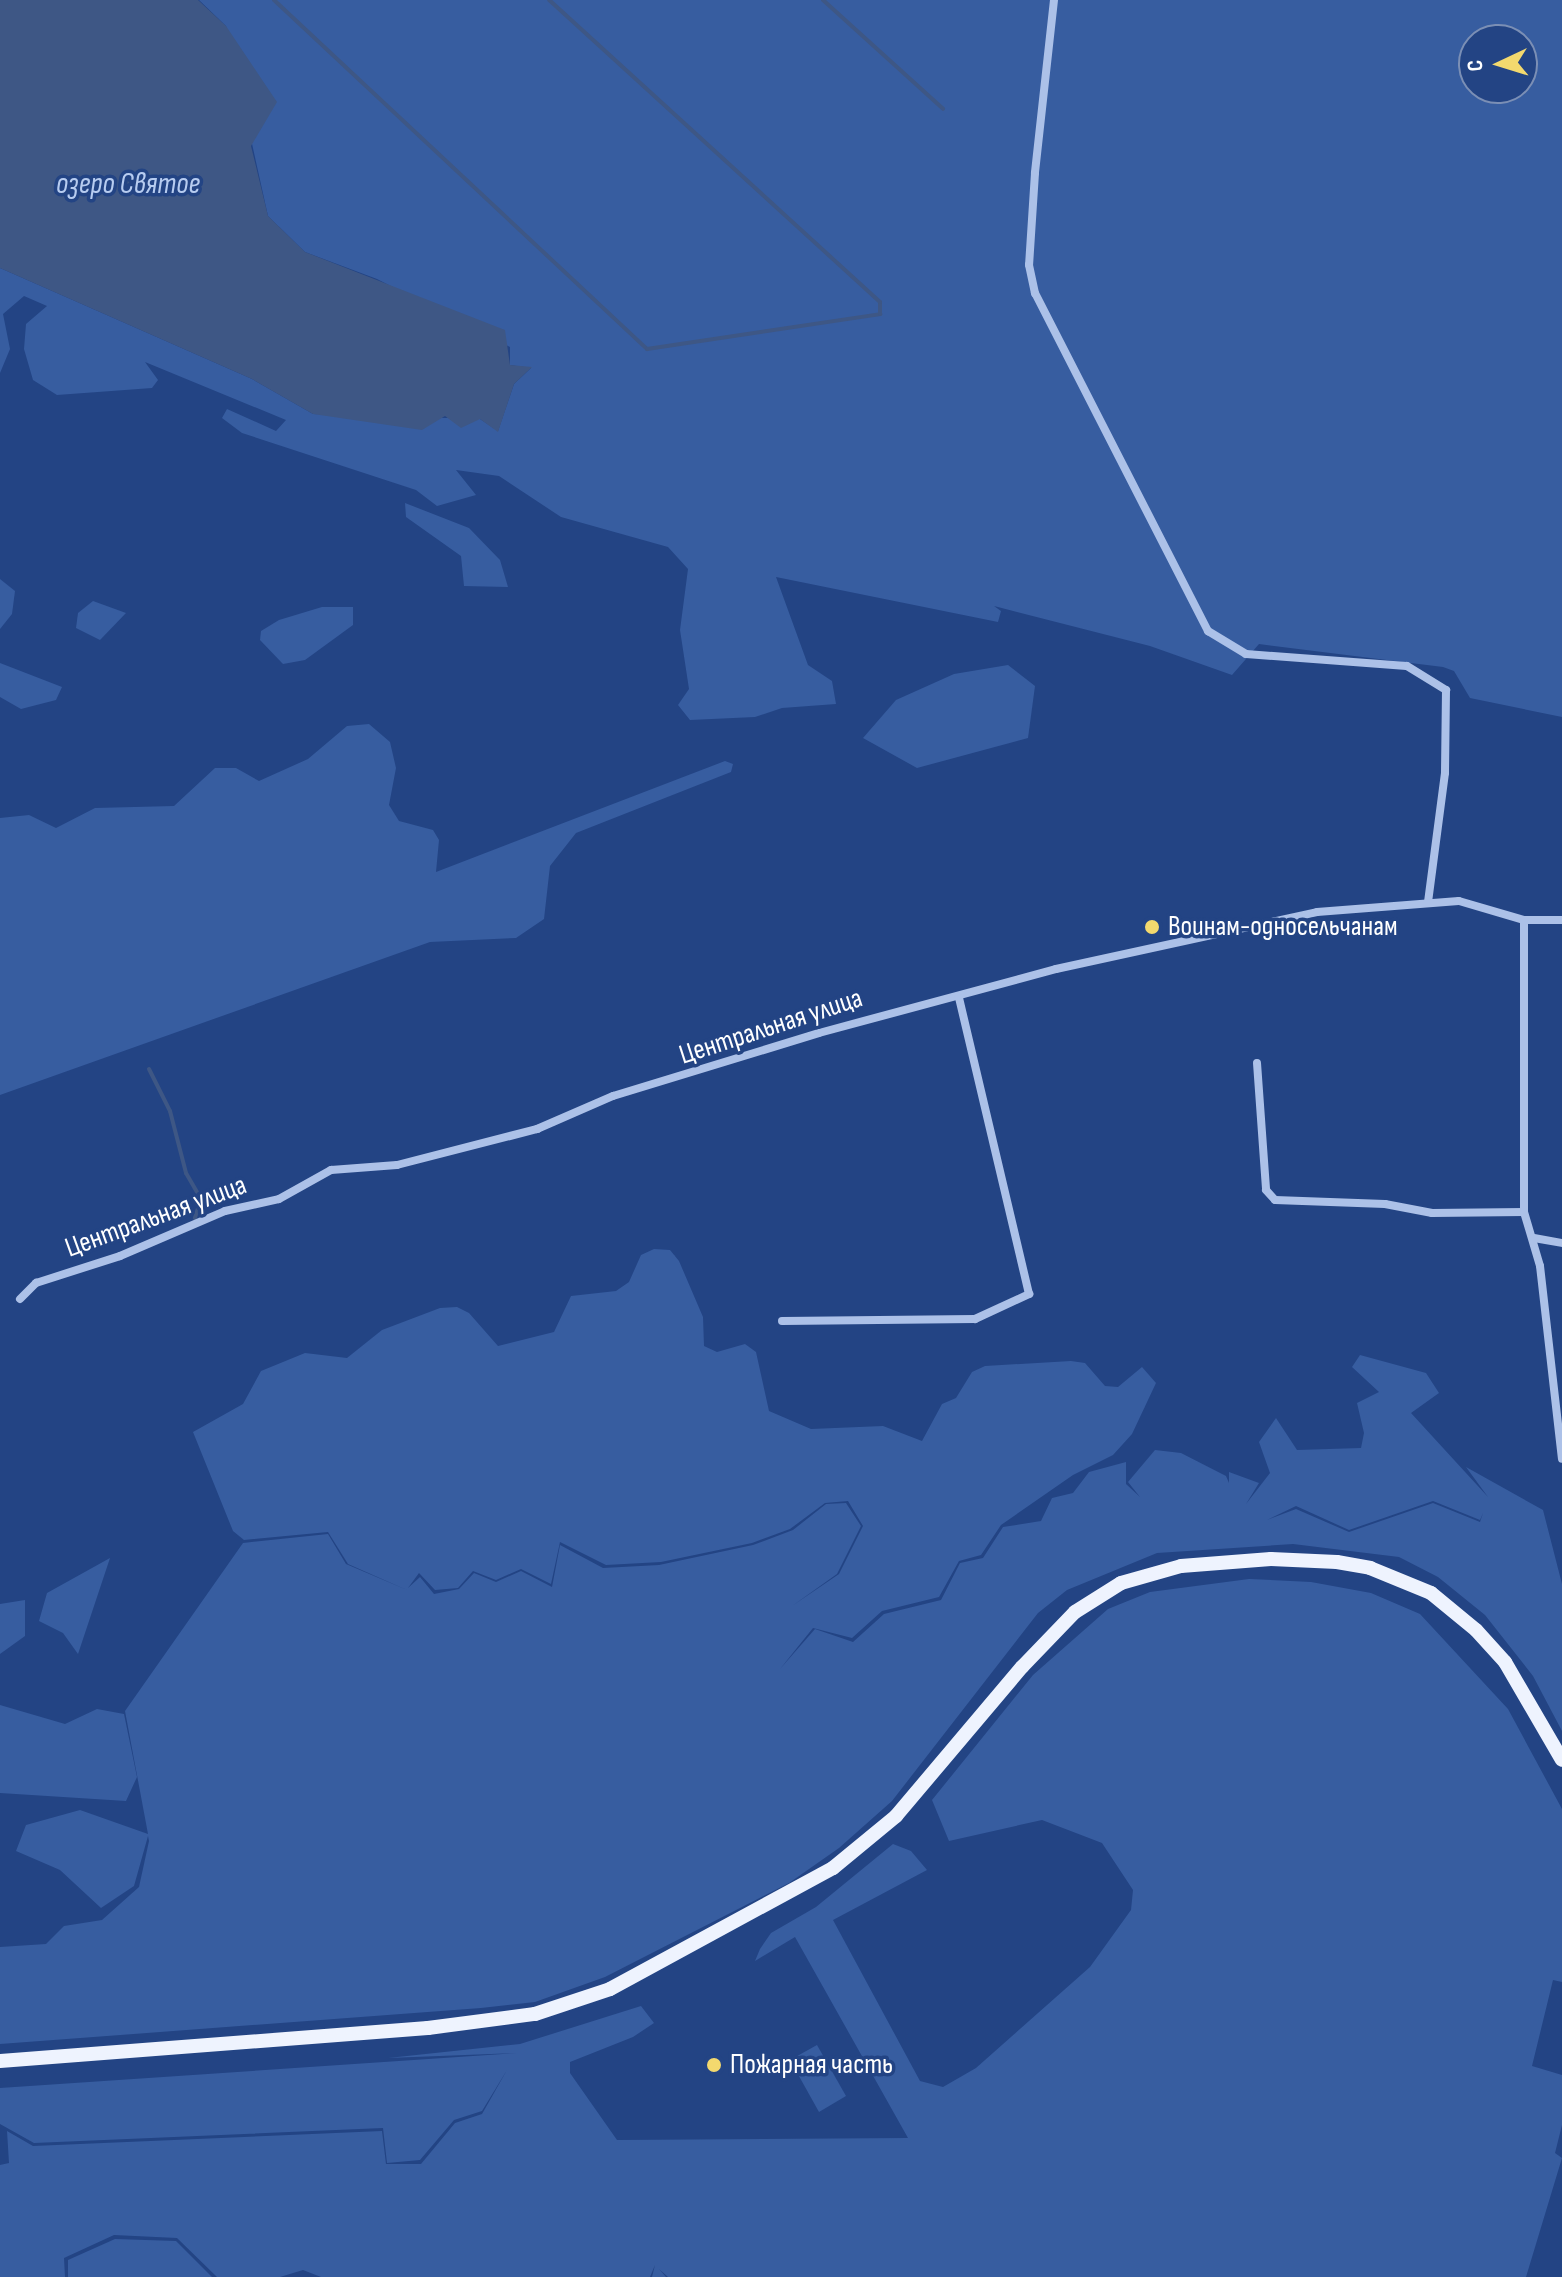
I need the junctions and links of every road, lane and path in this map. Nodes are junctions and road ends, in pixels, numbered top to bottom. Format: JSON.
{"nodes":[{"id":1,"x":1054,"y":0,"type":"edge"},
{"id":2,"x":1428,"y":902,"type":"junction"},
{"id":3,"x":1524,"y":920,"type":"junction"},
{"id":4,"x":1562,"y":920,"type":"edge"},
{"id":5,"x":959,"y":997,"type":"junction"},
{"id":6,"x":1257,"y":1063,"type":"dead end"},
{"id":7,"x":1524,"y":1212,"type":"junction"},
{"id":8,"x":1534,"y":1238,"type":"junction"},
{"id":9,"x":1562,"y":1243,"type":"edge"},
{"id":10,"x":20,"y":1299,"type":"dead end"},
{"id":11,"x":782,"y":1321,"type":"dead end"},
{"id":12,"x":1562,"y":1459,"type":"edge"},
{"id":13,"x":1562,"y":1760,"type":"edge"},
{"id":14,"x":0,"y":2061,"type":"edge"}],
"edges":[{"from":1,"to":2,"type":"street"},
{"from":2,"to":3,"type":"street","name":"Центральная улица"},
{"from":2,"to":5,"type":"street","name":"Центральная улица"},
{"from":3,"to":4,"type":"street","name":"Центральная улица"},
{"from":3,"to":7,"type":"street"},
{"from":5,"to":10,"type":"street","name":"Центральная улица"},
{"from":5,"to":11,"type":"street"},
{"from":6,"to":7,"type":"street"},
{"from":7,"to":8,"type":"street"},
{"from":8,"to":9,"type":"street"},
{"from":8,"to":12,"type":"street"},
{"from":13,"to":14,"type":"main road"}]}
